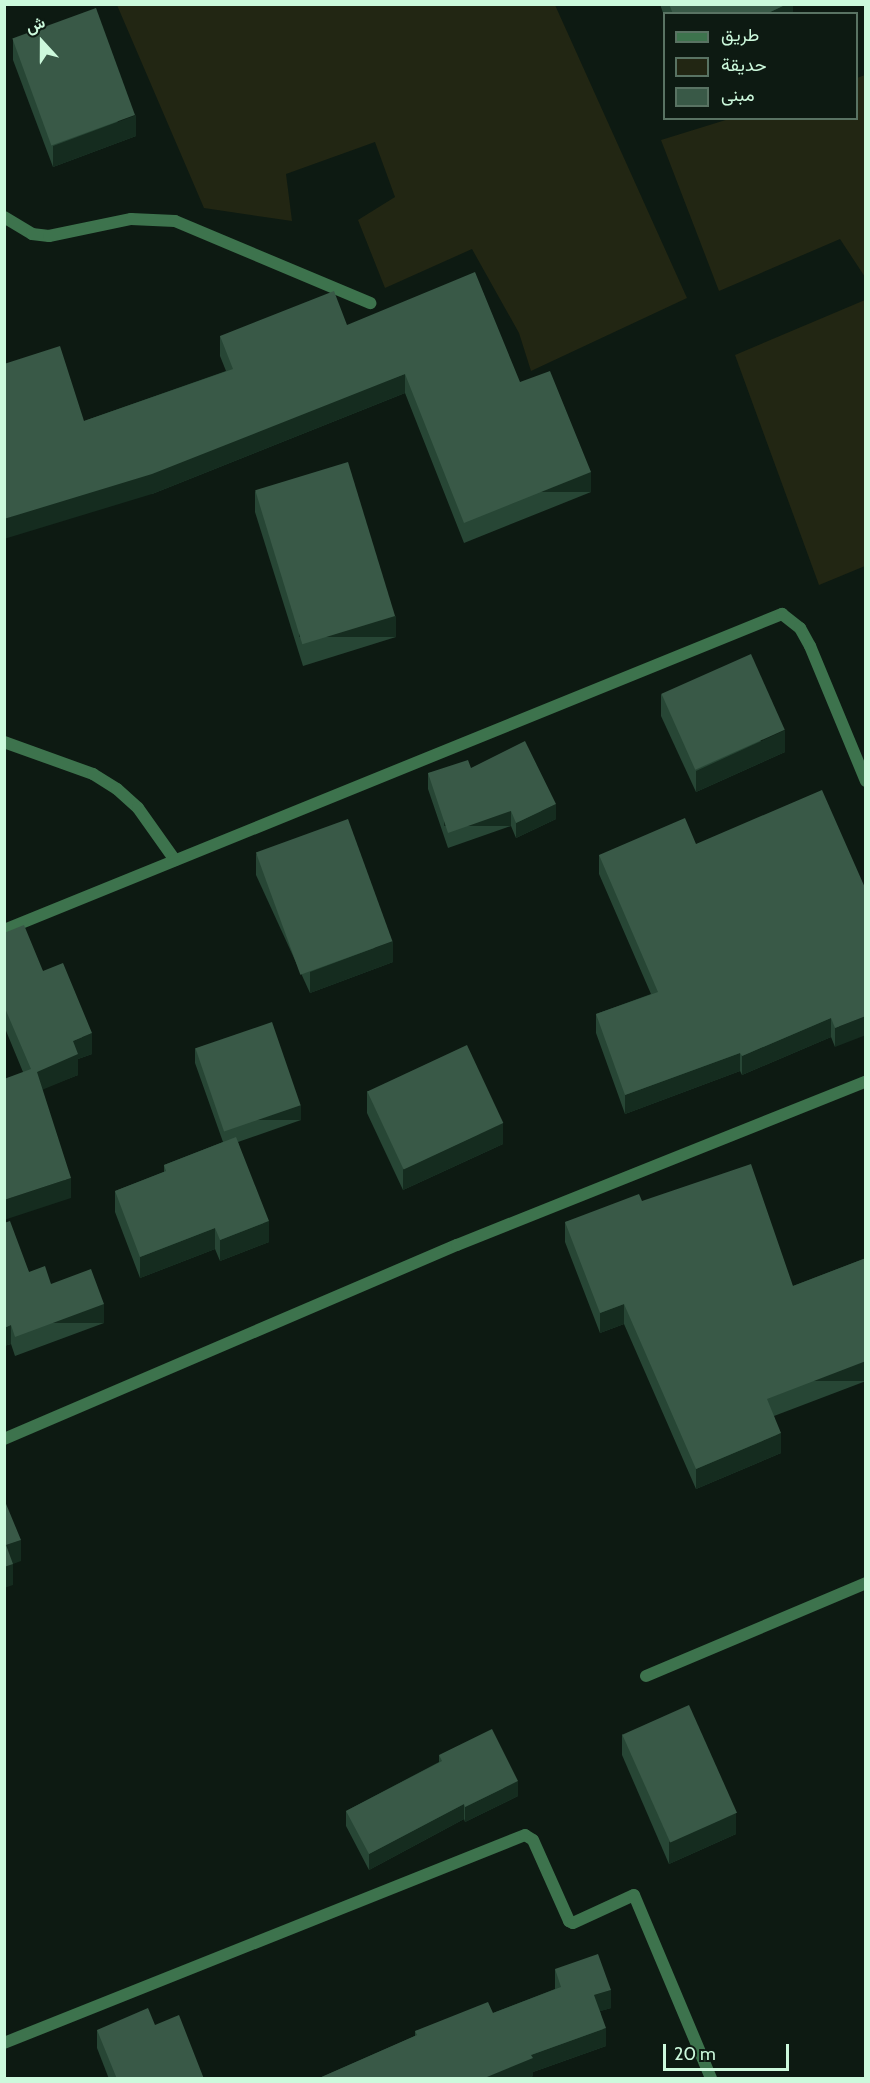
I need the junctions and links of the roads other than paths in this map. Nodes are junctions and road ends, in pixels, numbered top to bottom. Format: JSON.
{"nodes":[{"id":1,"x":4,"y":217,"type":"edge"},
{"id":2,"x":370,"y":303,"type":"dead end"},
{"id":3,"x":4,"y":742,"type":"edge"},
{"id":4,"x":862,"y":762,"type":"edge"},
{"id":5,"x":866,"y":781,"type":"edge"},
{"id":6,"x":175,"y":860,"type":"junction"},
{"id":7,"x":4,"y":930,"type":"edge"},
{"id":8,"x":866,"y":1081,"type":"edge"},
{"id":9,"x":4,"y":1439,"type":"edge"},
{"id":10,"x":866,"y":1583,"type":"edge"},
{"id":11,"x":646,"y":1676,"type":"dead end"},
{"id":12,"x":4,"y":2043,"type":"edge"},
{"id":13,"x":711,"y":2079,"type":"edge"}],
"edges":[{"from":1,"to":2,"type":"street"},
{"from":3,"to":6,"type":"street"},
{"from":4,"to":5,"type":"street"},
{"from":4,"to":6,"type":"street"},
{"from":6,"to":7,"type":"street"},
{"from":8,"to":9,"type":"street"},
{"from":10,"to":11,"type":"street"},
{"from":12,"to":13,"type":"street"}]}
